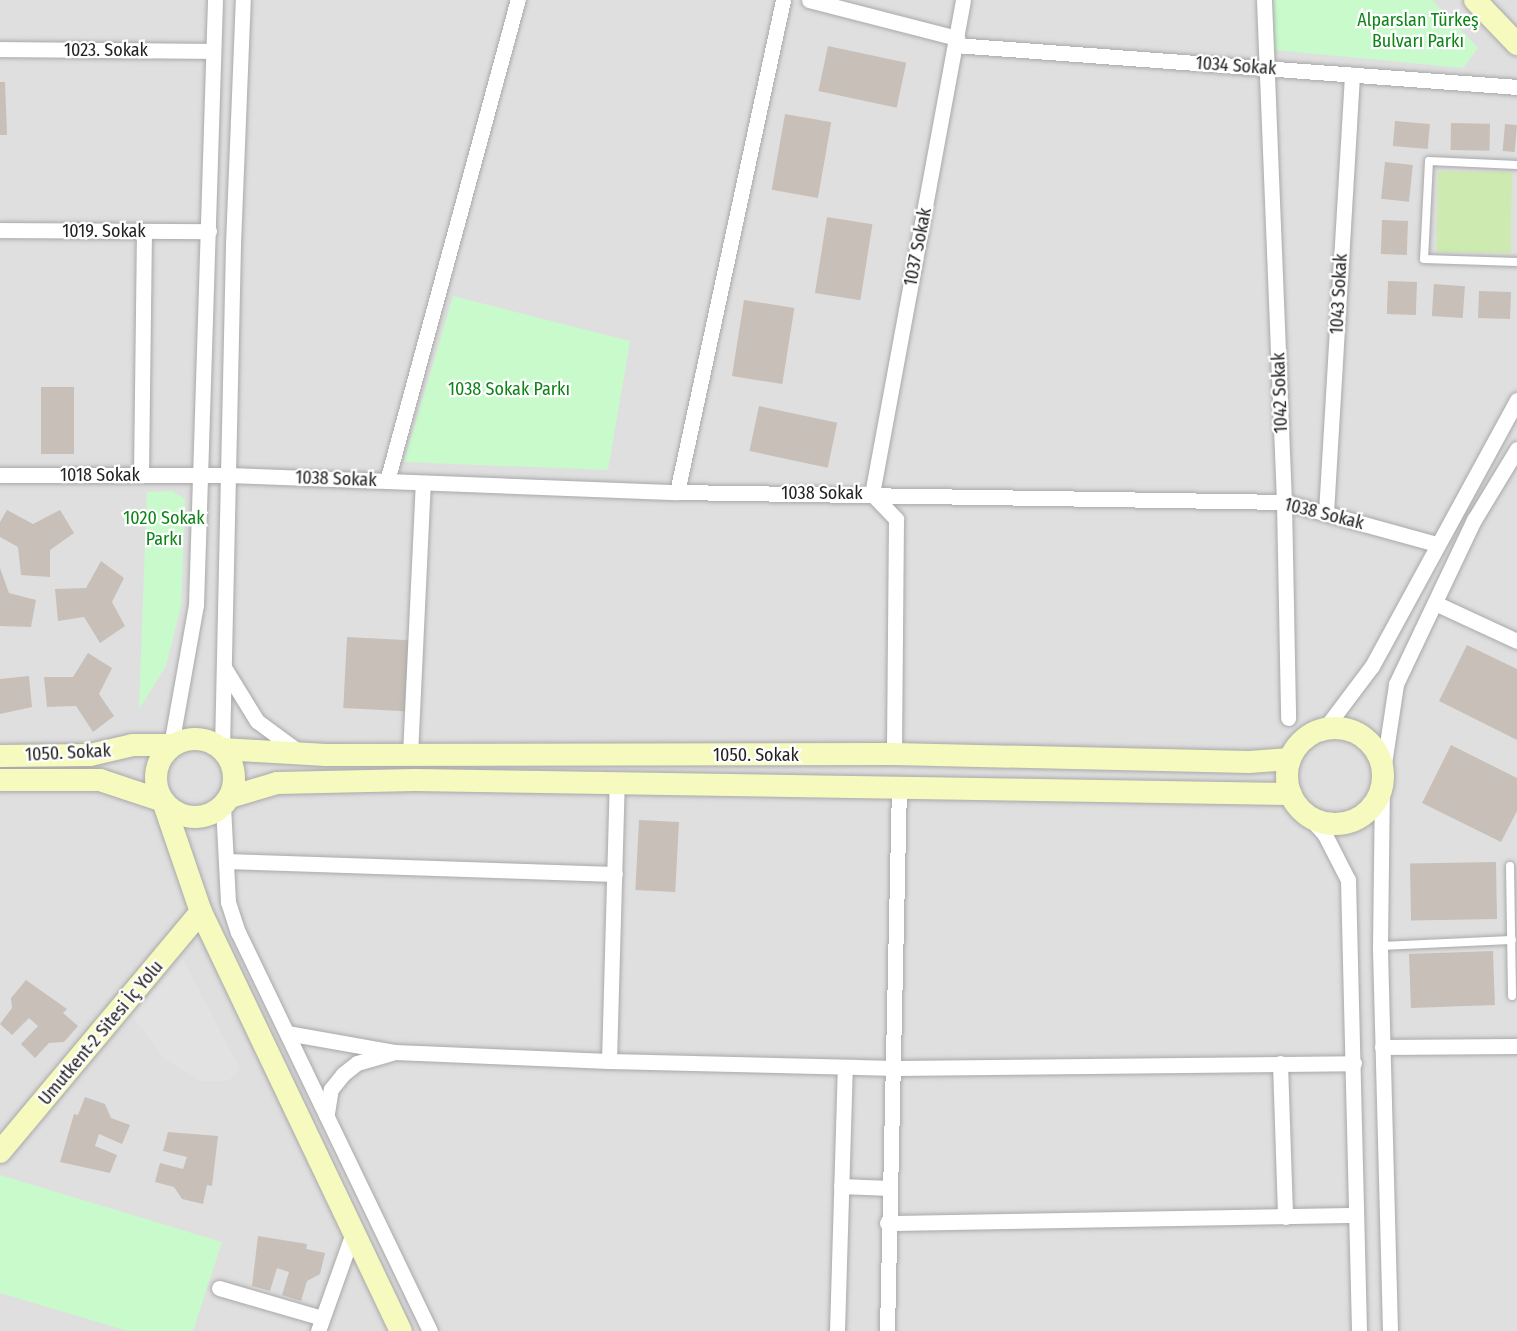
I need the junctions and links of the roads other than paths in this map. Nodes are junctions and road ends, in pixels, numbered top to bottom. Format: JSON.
{"nodes":[{"id":1,"x":215,"y":0,"type":"edge"},
{"id":2,"x":243,"y":0,"type":"edge"},
{"id":3,"x":518,"y":0,"type":"edge"},
{"id":4,"x":783,"y":0,"type":"edge"},
{"id":5,"x":809,"y":0,"type":"edge"},
{"id":6,"x":963,"y":0,"type":"edge"},
{"id":7,"x":1264,"y":0,"type":"edge"},
{"id":8,"x":1474,"y":0,"type":"edge"},
{"id":9,"x":1493,"y":0,"type":"edge"},
{"id":10,"x":1517,"y":26,"type":"edge"},
{"id":11,"x":956,"y":41,"type":"junction"},
{"id":12,"x":1517,"y":44,"type":"edge"},
{"id":13,"x":0,"y":49,"type":"edge"},
{"id":14,"x":213,"y":51,"type":"junction"},
{"id":15,"x":1266,"y":68,"type":"junction"},
{"id":16,"x":1352,"y":75,"type":"junction"},
{"id":17,"x":1517,"y":87,"type":"edge"},
{"id":18,"x":1517,"y":165,"type":"edge"},
{"id":19,"x":0,"y":230,"type":"edge"},
{"id":20,"x":144,"y":231,"type":"junction"},
{"id":21,"x":208,"y":231,"type":"junction"},
{"id":22,"x":1517,"y":262,"type":"edge"},
{"id":23,"x":1517,"y":400,"type":"edge"},
{"id":24,"x":1517,"y":449,"type":"edge"},
{"id":25,"x":0,"y":475,"type":"edge"},
{"id":26,"x":141,"y":475,"type":"junction"},
{"id":27,"x":201,"y":475,"type":"junction"},
{"id":28,"x":229,"y":475,"type":"junction"},
{"id":29,"x":387,"y":481,"type":"junction"},
{"id":30,"x":423,"y":483,"type":"junction"},
{"id":31,"x":677,"y":492,"type":"junction"},
{"id":32,"x":872,"y":494,"type":"junction"},
{"id":33,"x":1284,"y":502,"type":"junction"},
{"id":34,"x":1326,"y":513,"type":"junction"},
{"id":35,"x":1437,"y":544,"type":"junction"},
{"id":36,"x":1435,"y":603,"type":"junction"},
{"id":37,"x":1517,"y":641,"type":"edge"},
{"id":38,"x":221,"y":660,"type":"junction"},
{"id":39,"x":1288,"y":718,"type":"dead end"},
{"id":40,"x":1323,"y":730,"type":"junction"},
{"id":41,"x":171,"y":745,"type":"junction"},
{"id":42,"x":222,"y":749,"type":"junction"},
{"id":43,"x":302,"y":753,"type":"junction"},
{"id":44,"x":894,"y":754,"type":"junction"},
{"id":45,"x":410,"y":755,"type":"junction"},
{"id":46,"x":0,"y":756,"type":"edge"},
{"id":47,"x":1290,"y":759,"type":"junction"},
{"id":48,"x":1382,"y":777,"type":"junction"},
{"id":49,"x":0,"y":780,"type":"edge"},
{"id":50,"x":617,"y":782,"type":"junction"},
{"id":51,"x":899,"y":785,"type":"junction"},
{"id":52,"x":1291,"y":794,"type":"junction"},
{"id":53,"x":163,"y":801,"type":"junction"},
{"id":54,"x":227,"y":801,"type":"junction"},
{"id":55,"x":1309,"y":817,"type":"junction"},
{"id":56,"x":226,"y":861,"type":"junction"},
{"id":57,"x":1510,"y":866,"type":"dead end"},
{"id":58,"x":615,"y":874,"type":"junction"},
{"id":59,"x":201,"y":912,"type":"junction"},
{"id":60,"x":1512,"y":940,"type":"junction"},
{"id":61,"x":1380,"y":946,"type":"junction"},
{"id":62,"x":1512,"y":996,"type":"dead end"},
{"id":63,"x":287,"y":1033,"type":"junction"},
{"id":64,"x":1382,"y":1047,"type":"junction"},
{"id":65,"x":1517,"y":1047,"type":"edge"},
{"id":66,"x":395,"y":1052,"type":"junction"},
{"id":67,"x":609,"y":1061,"type":"junction"},
{"id":68,"x":1354,"y":1063,"type":"junction"},
{"id":69,"x":1280,"y":1064,"type":"junction"},
{"id":70,"x":845,"y":1067,"type":"junction"},
{"id":71,"x":895,"y":1068,"type":"junction"},
{"id":72,"x":327,"y":1113,"type":"junction"},
{"id":73,"x":0,"y":1152,"type":"edge"},
{"id":74,"x":841,"y":1186,"type":"junction"},
{"id":75,"x":889,"y":1188,"type":"junction"},
{"id":76,"x":1356,"y":1215,"type":"junction"},
{"id":77,"x":1285,"y":1217,"type":"junction"},
{"id":78,"x":888,"y":1223,"type":"junction"},
{"id":79,"x":354,"y":1230,"type":"junction"},
{"id":80,"x":219,"y":1288,"type":"dead end"},
{"id":81,"x":320,"y":1324,"type":"edge"},
{"id":82,"x":401,"y":1331,"type":"edge"},
{"id":83,"x":430,"y":1331,"type":"edge"},
{"id":84,"x":837,"y":1331,"type":"edge"},
{"id":85,"x":887,"y":1331,"type":"edge"},
{"id":86,"x":1359,"y":1331,"type":"edge"},
{"id":87,"x":1390,"y":1331,"type":"edge"}],
"edges":[{"from":1,"to":14,"type":"street"},
{"from":2,"to":28,"type":"street"},
{"from":3,"to":29,"type":"street"},
{"from":4,"to":31,"type":"street"},
{"from":5,"to":11,"type":"street","name":"1034 Sokak"},
{"from":6,"to":11,"type":"street","name":"1037 Sokak"},
{"from":7,"to":15,"type":"street","name":"1042 Sokak"},
{"from":8,"to":12,"type":"street"},
{"from":9,"to":10,"type":"street"},
{"from":11,"to":15,"type":"street","name":"1034 Sokak"},
{"from":11,"to":32,"type":"street","name":"1037 Sokak"},
{"from":13,"to":14,"type":"street","name":"1023. Sokak"},
{"from":14,"to":21,"type":"street"},
{"from":15,"to":16,"type":"street","name":"1034 Sokak"},
{"from":15,"to":33,"type":"street","name":"1042 Sokak"},
{"from":16,"to":17,"type":"street","name":"1034 Sokak"},
{"from":16,"to":34,"type":"street","name":"1043 Sokak"},
{"from":18,"to":22,"type":"lane"},
{"from":19,"to":20,"type":"street","name":"1019. Sokak"},
{"from":20,"to":21,"type":"street","name":"1019. Sokak"},
{"from":20,"to":26,"type":"street"},
{"from":21,"to":27,"type":"street"},
{"from":23,"to":35,"type":"street"},
{"from":24,"to":36,"type":"street"},
{"from":25,"to":26,"type":"street","name":"1018 Sokak"},
{"from":26,"to":27,"type":"street","name":"1018 Sokak"},
{"from":27,"to":28,"type":"street","name":"1038 Sokak"},
{"from":27,"to":41,"type":"street"},
{"from":28,"to":29,"type":"street","name":"1038 Sokak"},
{"from":28,"to":38,"type":"street"},
{"from":29,"to":30,"type":"street","name":"1038 Sokak"},
{"from":30,"to":31,"type":"street","name":"1038 Sokak"},
{"from":30,"to":45,"type":"street"},
{"from":31,"to":32,"type":"street","name":"1038 Sokak"},
{"from":32,"to":33,"type":"street","name":"1038 Sokak"},
{"from":32,"to":44,"type":"street"},
{"from":33,"to":34,"type":"street","name":"1038 Sokak"},
{"from":33,"to":39,"type":"street","name":"1042 Sokak"},
{"from":34,"to":35,"type":"street","name":"1038 Sokak"},
{"from":35,"to":40,"type":"street"},
{"from":36,"to":37,"type":"street"},
{"from":36,"to":48,"type":"street"},
{"from":38,"to":42,"type":"street"},
{"from":38,"to":43,"type":"street"},
{"from":40,"to":47,"type":"street"},
{"from":40,"to":48,"type":"street"},
{"from":41,"to":42,"type":"street"},
{"from":41,"to":46,"type":"street","name":"1050. Sokak"},
{"from":41,"to":53,"type":"street"},
{"from":42,"to":43,"type":"street","name":"1050. Sokak"},
{"from":42,"to":54,"type":"street"},
{"from":43,"to":45,"type":"street","name":"1050. Sokak"},
{"from":44,"to":45,"type":"street","name":"1050. Sokak"},
{"from":44,"to":47,"type":"street","name":"1050. Sokak"},
{"from":47,"to":52,"type":"street"},
{"from":48,"to":55,"type":"street"},
{"from":48,"to":61,"type":"street"},
{"from":49,"to":53,"type":"street","name":"1050. Sokak"},
{"from":50,"to":51,"type":"street","name":"1050. Sokak"},
{"from":50,"to":54,"type":"street","name":"1050. Sokak"},
{"from":50,"to":58,"type":"street"},
{"from":51,"to":52,"type":"street","name":"1050. Sokak"},
{"from":51,"to":71,"type":"street"},
{"from":52,"to":55,"type":"street"},
{"from":53,"to":54,"type":"street"},
{"from":53,"to":59,"type":"street"},
{"from":54,"to":56,"type":"street"},
{"from":55,"to":68,"type":"street"},
{"from":56,"to":58,"type":"street"},
{"from":56,"to":63,"type":"street"},
{"from":57,"to":60,"type":"lane"},
{"from":58,"to":67,"type":"street"},
{"from":59,"to":73,"type":"street","name":"Umutkent-2 Sitesi İç Yolu"},
{"from":59,"to":79,"type":"street"},
{"from":60,"to":61,"type":"lane"},
{"from":60,"to":62,"type":"lane"},
{"from":61,"to":64,"type":"street"},
{"from":63,"to":66,"type":"street"},
{"from":63,"to":72,"type":"street"},
{"from":64,"to":65,"type":"street"},
{"from":64,"to":87,"type":"street"},
{"from":66,"to":67,"type":"street"},
{"from":66,"to":72,"type":"street"},
{"from":67,"to":70,"type":"street"},
{"from":68,"to":69,"type":"street"},
{"from":68,"to":76,"type":"street"},
{"from":69,"to":71,"type":"street"},
{"from":69,"to":77,"type":"street"},
{"from":70,"to":71,"type":"street"},
{"from":70,"to":74,"type":"street"},
{"from":71,"to":75,"type":"street"},
{"from":72,"to":83,"type":"street"},
{"from":74,"to":75,"type":"street"},
{"from":74,"to":84,"type":"street"},
{"from":75,"to":78,"type":"street"},
{"from":76,"to":77,"type":"street"},
{"from":76,"to":86,"type":"street"},
{"from":77,"to":78,"type":"street"},
{"from":78,"to":85,"type":"street"},
{"from":79,"to":81,"type":"street"},
{"from":79,"to":82,"type":"street"},
{"from":80,"to":81,"type":"street"}]}
